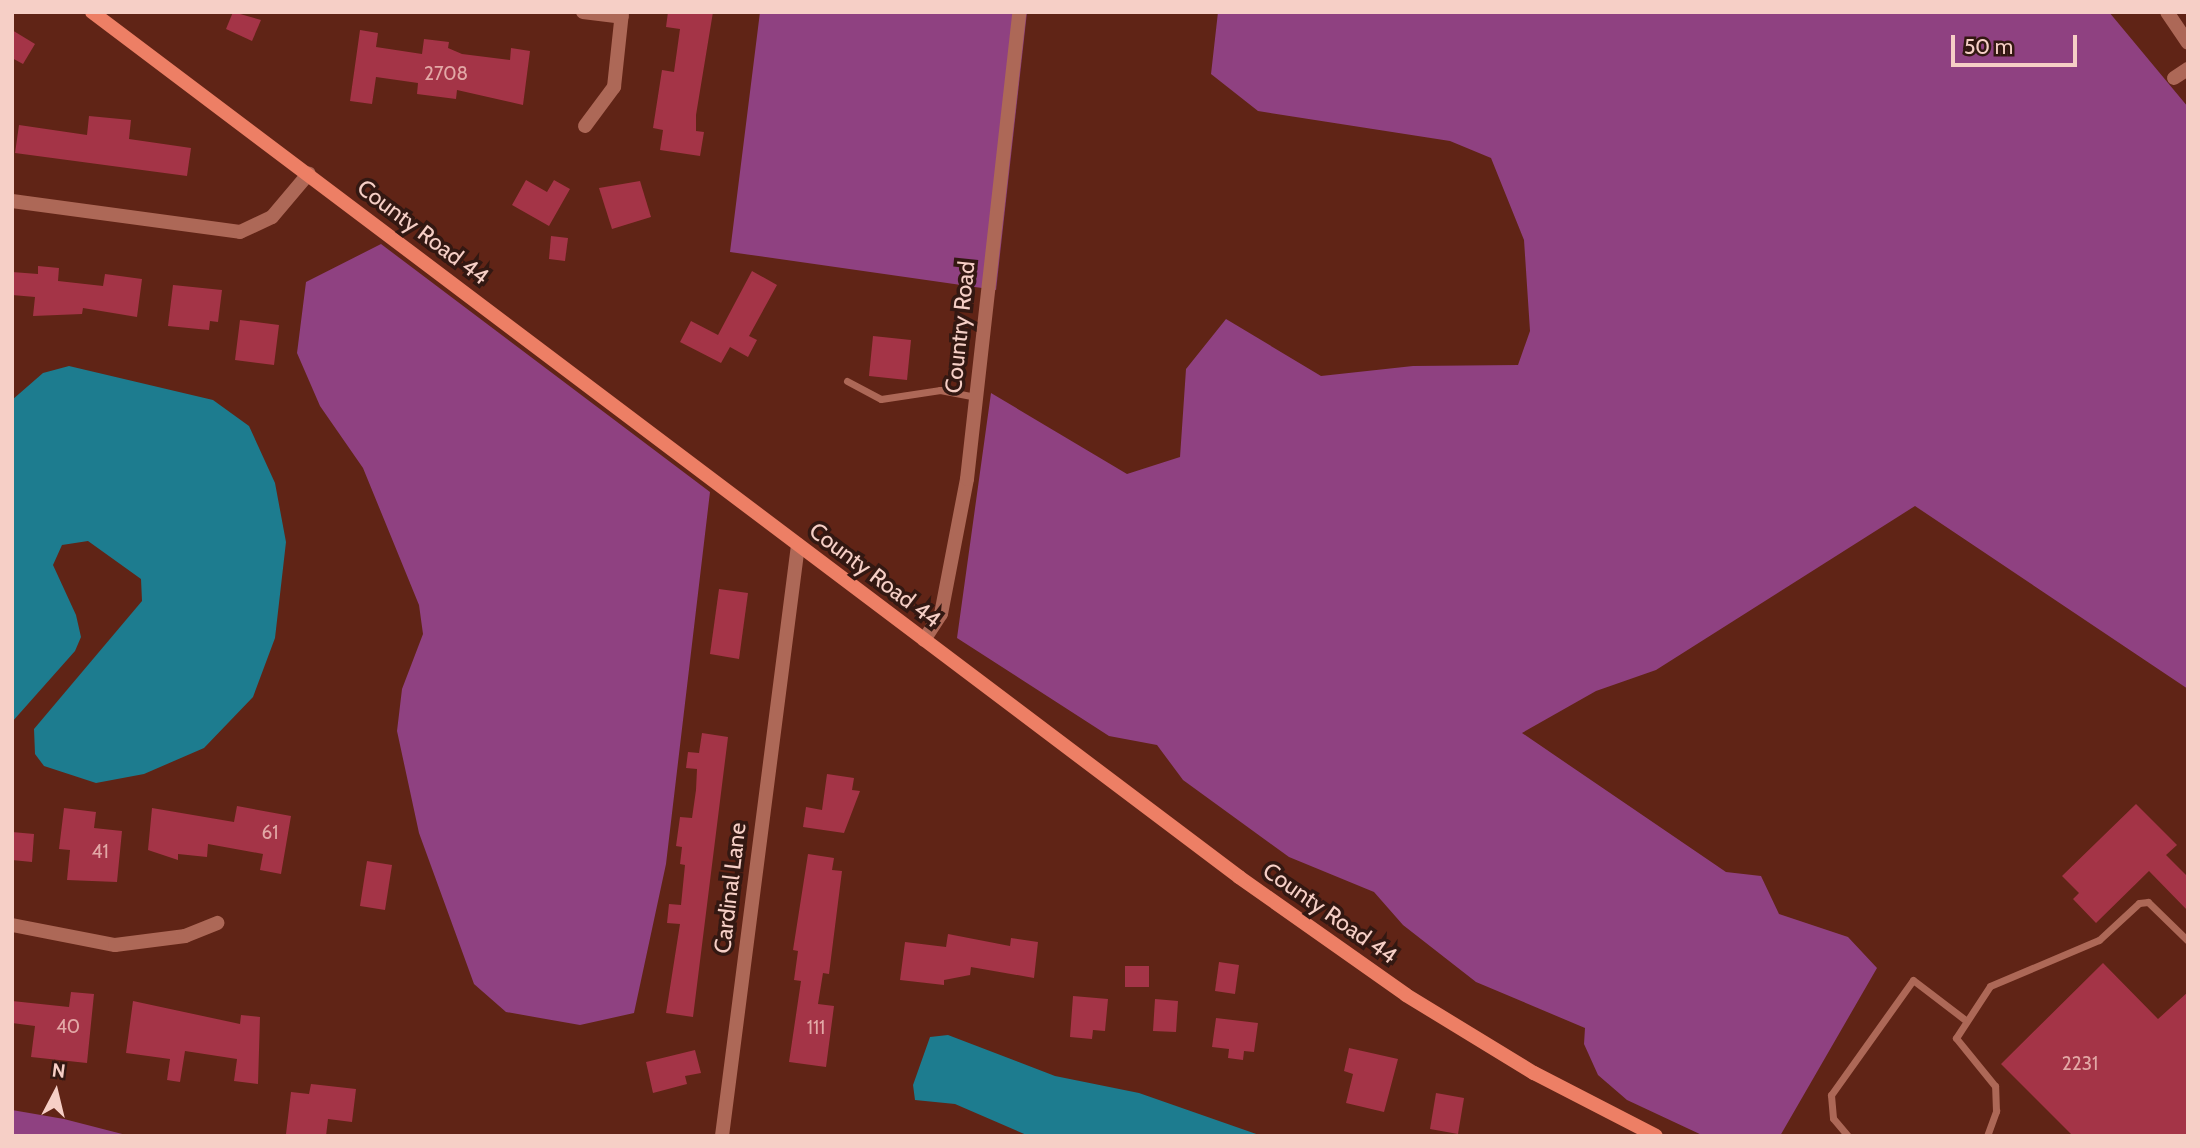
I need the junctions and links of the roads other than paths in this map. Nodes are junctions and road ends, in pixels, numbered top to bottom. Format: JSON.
{"nodes":[{"id":1,"x":92,"y":12,"type":"edge"},
{"id":2,"x":583,"y":12,"type":"edge"},
{"id":3,"x":1019,"y":12,"type":"edge"},
{"id":4,"x":2167,"y":12,"type":"edge"},
{"id":5,"x":622,"y":15,"type":"edge"},
{"id":6,"x":2188,"y":43,"type":"edge"},
{"id":7,"x":2188,"y":69,"type":"edge"},
{"id":8,"x":2174,"y":78,"type":"dead end"},
{"id":9,"x":585,"y":126,"type":"dead end"},
{"id":10,"x":309,"y":173,"type":"junction"},
{"id":11,"x":12,"y":201,"type":"edge"},
{"id":12,"x":847,"y":381,"type":"dead end"},
{"id":13,"x":975,"y":397,"type":"junction"},
{"id":14,"x":798,"y":545,"type":"junction"},
{"id":15,"x":924,"y":640,"type":"junction"},
{"id":16,"x":217,"y":923,"type":"dead end"},
{"id":17,"x":12,"y":925,"type":"edge"},
{"id":18,"x":2188,"y":941,"type":"edge"},
{"id":19,"x":1964,"y":1019,"type":"junction"},
{"id":20,"x":722,"y":1136,"type":"edge"},
{"id":21,"x":1656,"y":1136,"type":"edge"},
{"id":22,"x":1848,"y":1136,"type":"edge"},
{"id":23,"x":1987,"y":1136,"type":"edge"}],
"edges":[{"from":1,"to":10,"type":"main road","name":"County Road 44"},
{"from":2,"to":5,"type":"street"},
{"from":3,"to":13,"type":"street","name":"Country Road"},
{"from":4,"to":6,"type":"street"},
{"from":5,"to":9,"type":"street"},
{"from":7,"to":8,"type":"street"},
{"from":10,"to":11,"type":"street"},
{"from":10,"to":14,"type":"main road","name":"County Road 44"},
{"from":12,"to":13,"type":"lane"},
{"from":13,"to":15,"type":"street","name":"Country Road"},
{"from":14,"to":15,"type":"main road","name":"County Road 44"},
{"from":14,"to":20,"type":"street","name":"Cardinal Lane"},
{"from":15,"to":21,"type":"main road","name":"County Road 44"},
{"from":16,"to":17,"type":"street"},
{"from":18,"to":19,"type":"lane"},
{"from":19,"to":22,"type":"lane"},
{"from":19,"to":23,"type":"lane"}]}
